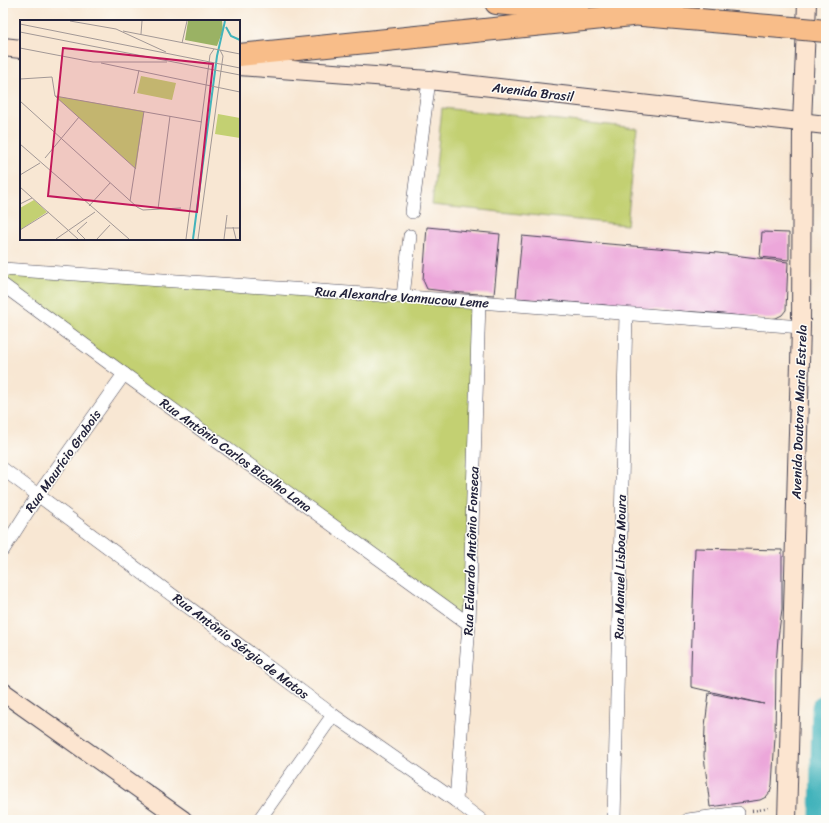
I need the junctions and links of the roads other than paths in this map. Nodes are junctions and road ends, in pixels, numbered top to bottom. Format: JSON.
{"nodes":[{"id":1,"x":496,"y":3,"type":"edge"},
{"id":2,"x":807,"y":3,"type":"edge"},
{"id":3,"x":632,"y":14,"type":"junction"},
{"id":4,"x":826,"y":31,"type":"edge"},
{"id":5,"x":3,"y":47,"type":"edge"},
{"id":6,"x":20,"y":49,"type":"edge"},
{"id":7,"x":240,"y":55,"type":"edge"},
{"id":8,"x":240,"y":66,"type":"edge"},
{"id":9,"x":429,"y":80,"type":"junction"},
{"id":10,"x":779,"y":120,"type":"junction"},
{"id":11,"x":816,"y":124,"type":"edge"},
{"id":12,"x":802,"y":146,"type":"junction"},
{"id":13,"x":412,"y":212,"type":"dead end"},
{"id":14,"x":410,"y":236,"type":"dead end"},
{"id":15,"x":3,"y":269,"type":"edge"},
{"id":16,"x":3,"y":285,"type":"edge"},
{"id":17,"x":403,"y":296,"type":"junction"},
{"id":18,"x":479,"y":302,"type":"junction"},
{"id":19,"x":626,"y":314,"type":"junction"},
{"id":20,"x":801,"y":327,"type":"junction"},
{"id":21,"x":124,"y":374,"type":"junction"},
{"id":22,"x":3,"y":469,"type":"edge"},
{"id":23,"x":38,"y":495,"type":"junction"},
{"id":24,"x":3,"y":550,"type":"edge"},
{"id":25,"x":469,"y":624,"type":"junction"},
{"id":26,"x":3,"y":692,"type":"edge"},
{"id":27,"x":332,"y":715,"type":"junction"},
{"id":28,"x":456,"y":801,"type":"junction"},
{"id":29,"x":738,"y":813,"type":"road end"},
{"id":30,"x":787,"y":813,"type":"edge"},
{"id":31,"x":183,"y":820,"type":"edge"},
{"id":32,"x":259,"y":820,"type":"edge"},
{"id":33,"x":481,"y":820,"type":"edge"},
{"id":34,"x":614,"y":820,"type":"edge"},
{"id":35,"x":688,"y":820,"type":"edge"}],
"edges":[{"from":1,"to":3,"type":"highway"},
{"from":2,"to":11,"type":"street","name":"Avenida Doutora Maria Estrela"},
{"from":3,"to":4,"type":"highway","bridge":true},
{"from":3,"to":7,"type":"highway"},
{"from":5,"to":6,"type":"street"},
{"from":8,"to":9,"type":"street","name":"Avenida Brasil"},
{"from":9,"to":10,"type":"street","name":"Avenida Brasil"},
{"from":9,"to":13,"type":"street"},
{"from":10,"to":11,"type":"street","name":"Avenida Brasil"},
{"from":10,"to":12,"type":"street"},
{"from":11,"to":12,"type":"street","name":"Avenida Doutora Maria Estrela"},
{"from":12,"to":20,"type":"street","name":"Avenida Doutora Maria Estrela"},
{"from":14,"to":17,"type":"street"},
{"from":15,"to":17,"type":"street","name":"Rua Alexandre Vannucow Leme"},
{"from":16,"to":21,"type":"street","name":"Rua Antônio Carlos Bicalho Lana"},
{"from":17,"to":18,"type":"street","name":"Rua Alexandre Vannucow Leme"},
{"from":18,"to":19,"type":"street","name":"Rua Alexandre Vannucow Leme"},
{"from":18,"to":25,"type":"street","name":"Rua Eduardo Antônio Fonseca"},
{"from":19,"to":20,"type":"street","name":"Rua Alexandre Vannucow Leme"},
{"from":19,"to":34,"type":"street","name":"Rua Manuel Lisboa Moura"},
{"from":20,"to":30,"type":"street","name":"Avenida Doutora Maria Estrela"},
{"from":21,"to":23,"type":"street","name":"Rua Maurício Grabois"},
{"from":21,"to":25,"type":"street","name":"Rua Antônio Carlos Bicalho Lana"},
{"from":22,"to":23,"type":"street","name":"Rua Antônio Sérgio de Matos"},
{"from":23,"to":24,"type":"street","name":"Rua Maurício Grabois"},
{"from":23,"to":27,"type":"street","name":"Rua Antônio Sérgio de Matos"},
{"from":25,"to":28,"type":"street","name":"Rua Eduardo Antônio Fonseca"},
{"from":26,"to":31,"type":"street"},
{"from":27,"to":28,"type":"street","name":"Rua Antônio Sérgio de Matos"},
{"from":27,"to":32,"type":"street"},
{"from":28,"to":33,"type":"street","name":"Rua Antônio Sérgio de Matos"},
{"from":29,"to":35,"type":"street"}]}
